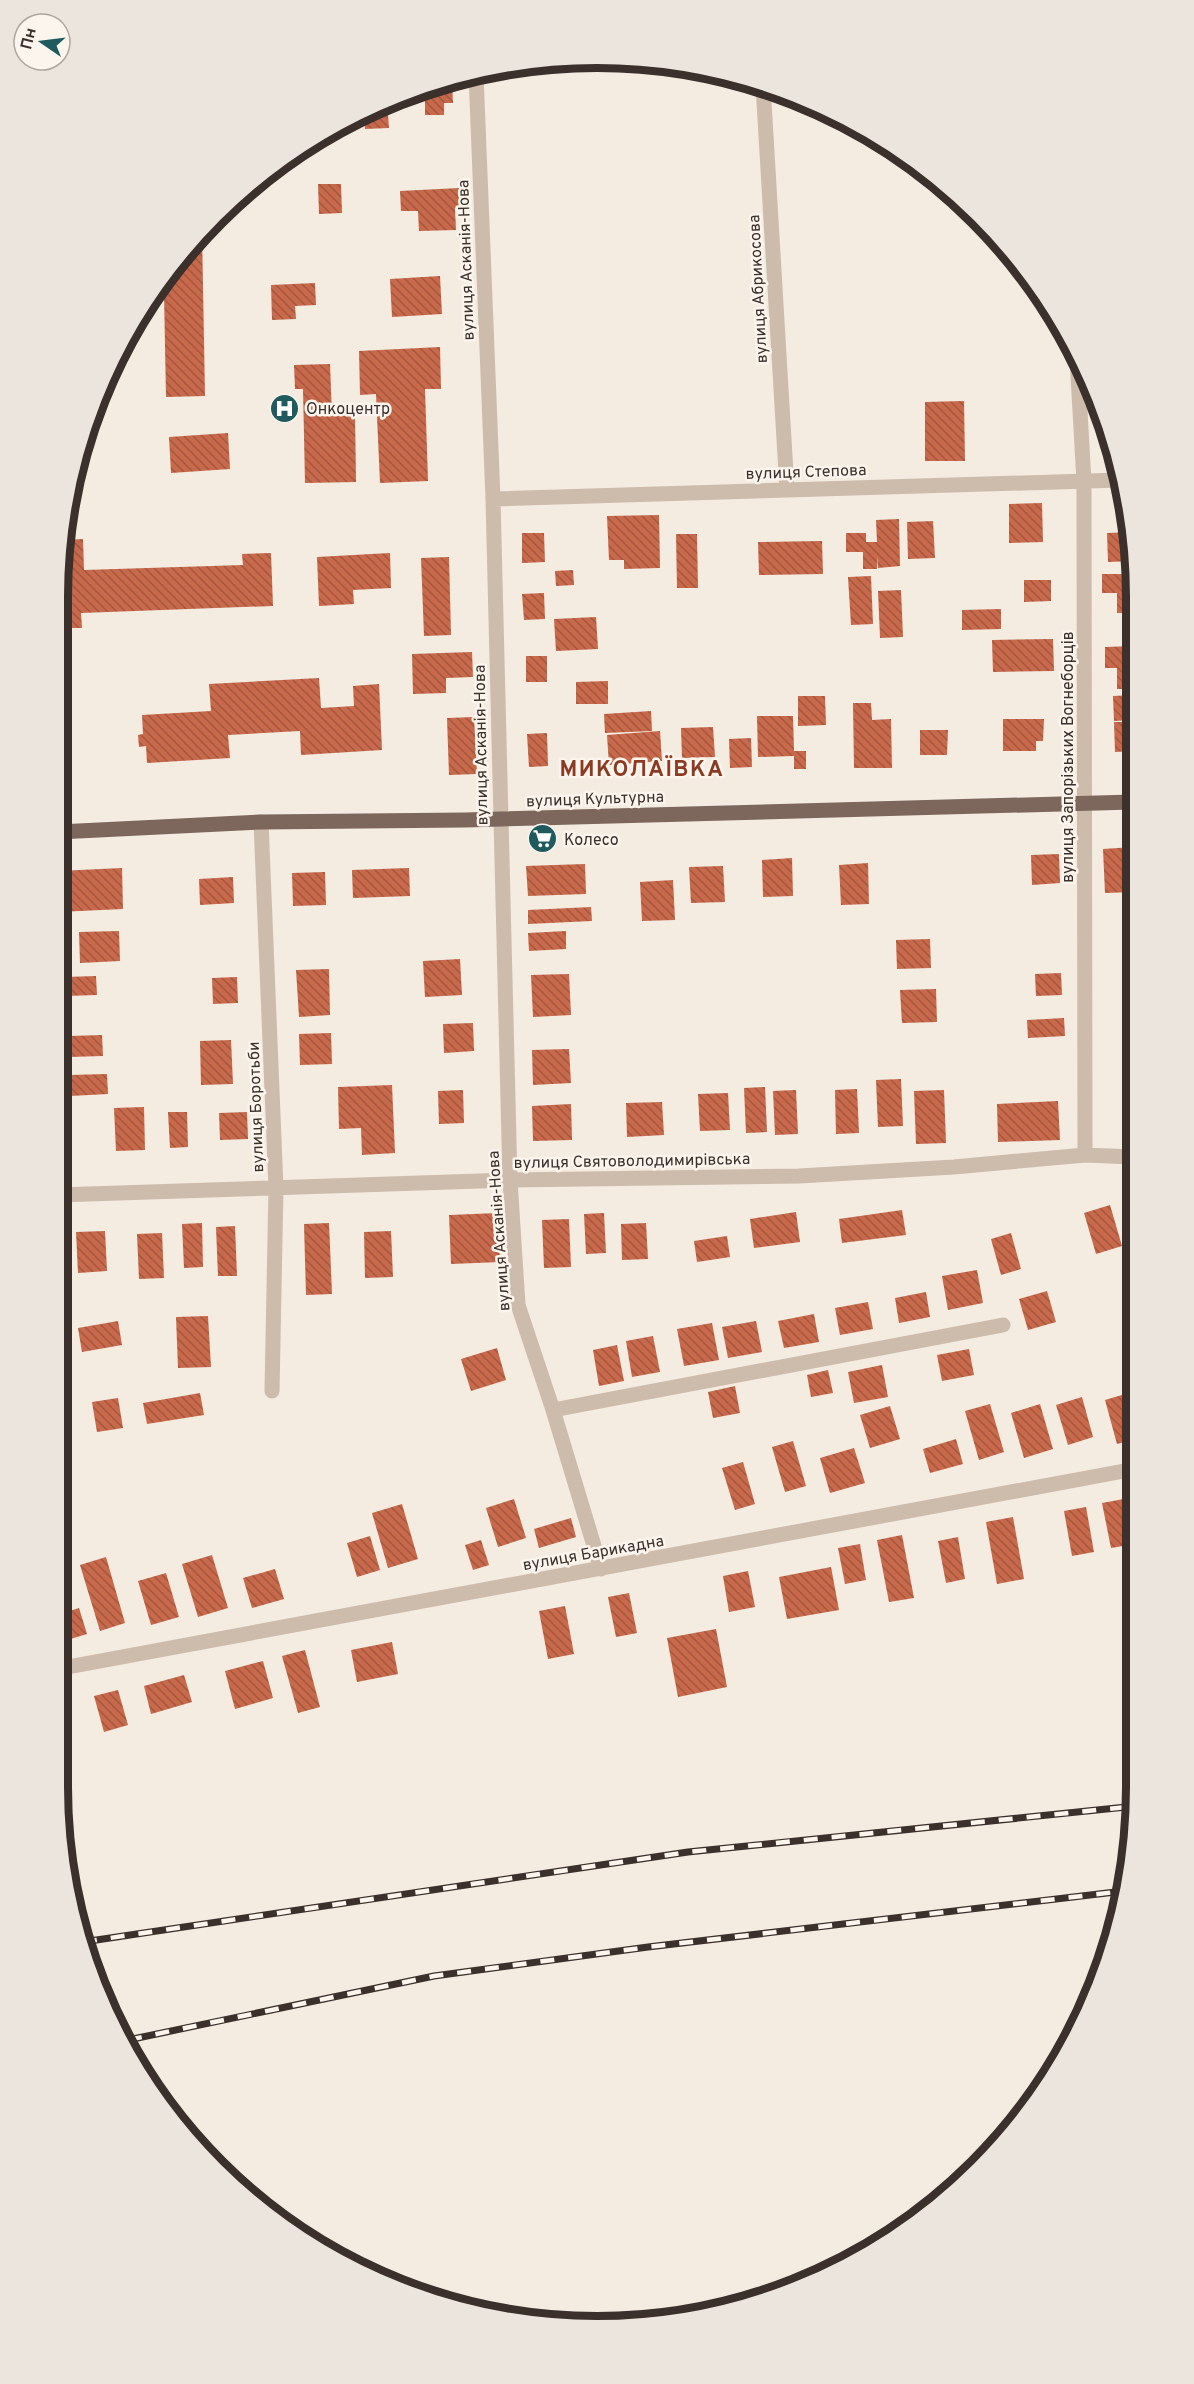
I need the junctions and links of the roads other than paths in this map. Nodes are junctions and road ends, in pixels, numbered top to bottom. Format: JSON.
{"nodes":[{"id":1,"x":476,"y":82,"type":"edge"},
{"id":2,"x":764,"y":95,"type":"edge"},
{"id":3,"x":1078,"y":376,"type":"edge"},
{"id":4,"x":1113,"y":480,"type":"edge"},
{"id":5,"x":1084,"y":482,"type":"junction"},
{"id":6,"x":787,"y":490,"type":"junction"},
{"id":7,"x":493,"y":499,"type":"junction"},
{"id":8,"x":1126,"y":802,"type":"edge"},
{"id":9,"x":1086,"y":803,"type":"junction"},
{"id":10,"x":500,"y":819,"type":"junction"},
{"id":11,"x":261,"y":822,"type":"junction"},
{"id":12,"x":68,"y":832,"type":"edge"},
{"id":13,"x":1085,"y":1155,"type":"junction"},
{"id":14,"x":1126,"y":1157,"type":"edge"},
{"id":15,"x":510,"y":1180,"type":"junction"},
{"id":16,"x":276,"y":1188,"type":"junction"},
{"id":17,"x":68,"y":1195,"type":"edge"},
{"id":18,"x":1003,"y":1325,"type":"dead end"},
{"id":19,"x":272,"y":1391,"type":"dead end"},
{"id":20,"x":553,"y":1410,"type":"junction"},
{"id":21,"x":1126,"y":1471,"type":"edge"},
{"id":22,"x":601,"y":1569,"type":"junction"},
{"id":23,"x":68,"y":1667,"type":"edge"}],
"edges":[{"from":1,"to":7,"type":"street","name":"вулиця Асканія-Нова"},
{"from":2,"to":6,"type":"street","name":"вулиця Абрикосова"},
{"from":3,"to":5,"type":"street","name":"вулиця Запорізьких Вогнеборців"},
{"from":4,"to":5,"type":"street","name":"вулиця Степова"},
{"from":5,"to":6,"type":"street","name":"вулиця Степова"},
{"from":5,"to":9,"type":"street","name":"вулиця Запорізьких Вогнеборців"},
{"from":6,"to":7,"type":"street","name":"вулиця Степова"},
{"from":7,"to":10,"type":"street","name":"вулиця Асканія-Нова"},
{"from":8,"to":9,"type":"main road","name":"вулиця Культурна"},
{"from":9,"to":10,"type":"main road","name":"вулиця Культурна"},
{"from":9,"to":13,"type":"street","name":"вулиця Запорізьких Вогнеборців"},
{"from":10,"to":11,"type":"main road","name":"вулиця Культурна"},
{"from":10,"to":15,"type":"street","name":"вулиця Асканія-Нова"},
{"from":11,"to":12,"type":"main road","name":"вулиця Культурна"},
{"from":11,"to":16,"type":"street","name":"вулиця Боротьби"},
{"from":13,"to":14,"type":"street","name":"вулиця Святоволодимирівська"},
{"from":13,"to":15,"type":"street","name":"вулиця Святоволодимирівська"},
{"from":15,"to":16,"type":"street","name":"вулиця Святоволодимирівська"},
{"from":15,"to":20,"type":"street","name":"вулиця Асканія-Нова"},
{"from":16,"to":17,"type":"street","name":"вулиця Святоволодимирівська"},
{"from":16,"to":19,"type":"street","name":"вулиця Боротьби"},
{"from":18,"to":20,"type":"street"},
{"from":20,"to":22,"type":"street","name":"вулиця Асканія-Нова"},
{"from":21,"to":22,"type":"street","name":"вулиця Барикадна"},
{"from":22,"to":23,"type":"street","name":"вулиця Барикадна"}]}
